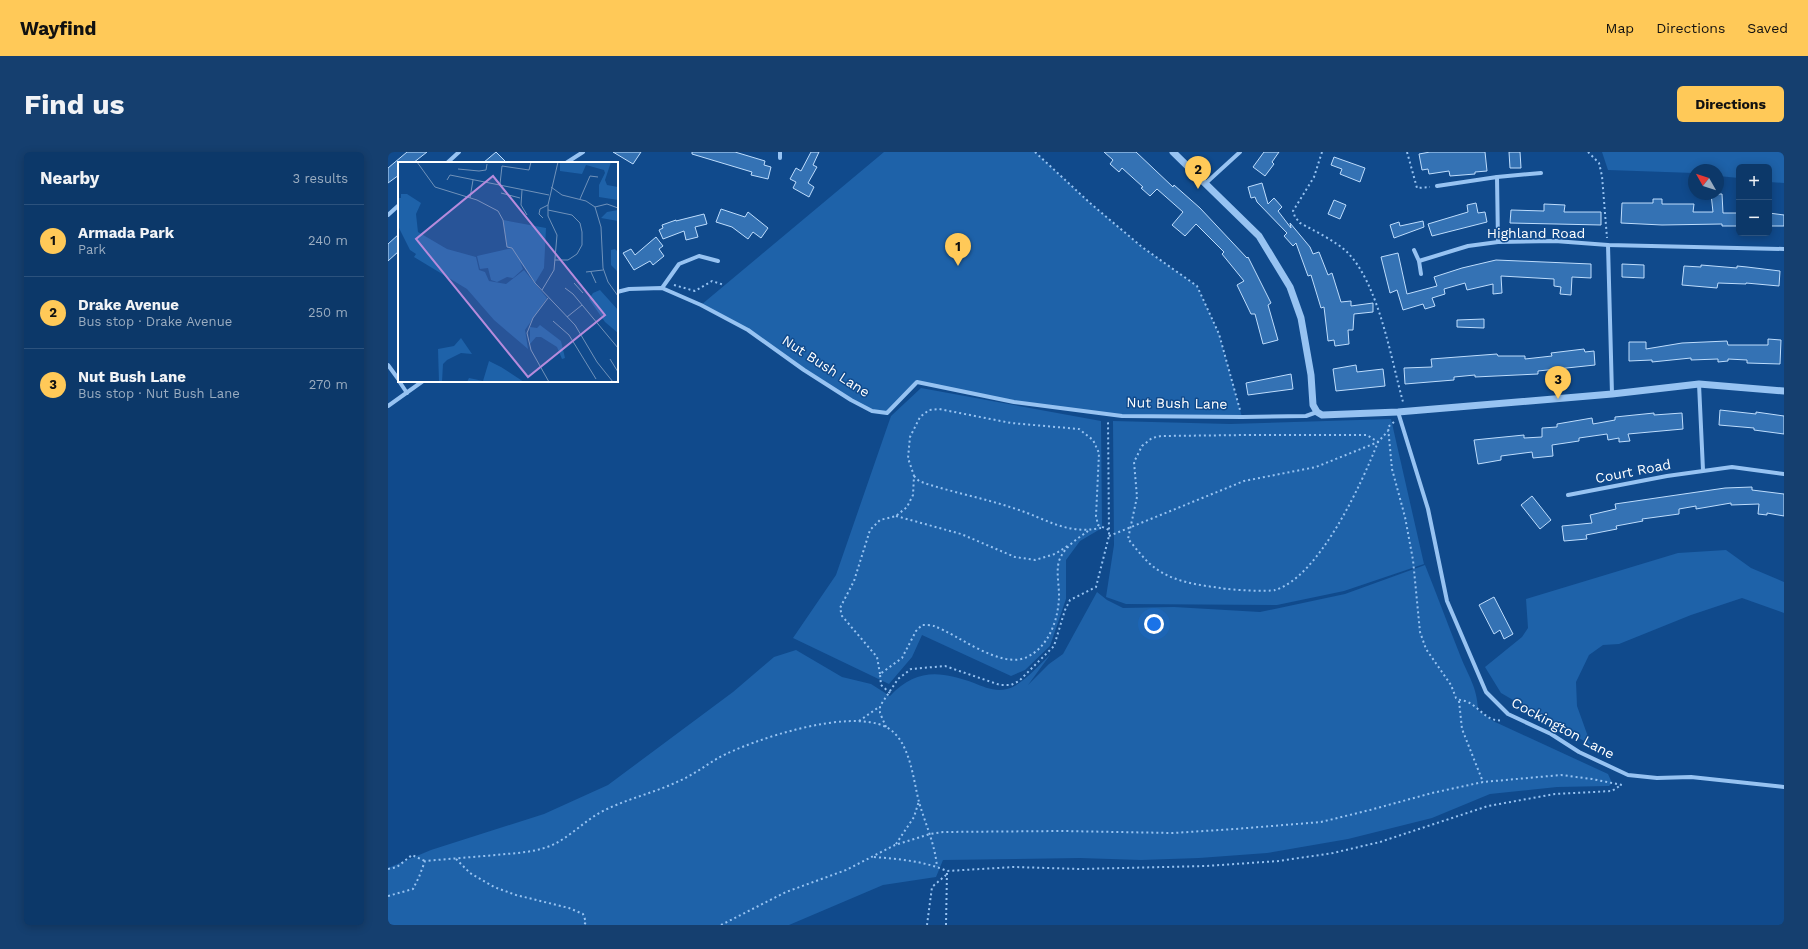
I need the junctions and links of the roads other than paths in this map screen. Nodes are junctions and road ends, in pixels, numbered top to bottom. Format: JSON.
{"nodes":[{"id":1,"x":459,"y":152,"type":"edge"},
{"id":2,"x":582,"y":152,"type":"edge"},
{"id":3,"x":780,"y":152,"type":"edge"},
{"id":4,"x":1173,"y":152,"type":"edge"},
{"id":5,"x":1240,"y":152,"type":"edge"},
{"id":6,"x":780,"y":158,"type":"dead end"},
{"id":7,"x":448,"y":162,"type":"edge"},
{"id":8,"x":567,"y":162,"type":"edge"},
{"id":9,"x":1541,"y":173,"type":"dead end"},
{"id":10,"x":1497,"y":177,"type":"junction"},
{"id":11,"x":1206,"y":183,"type":"junction"},
{"id":12,"x":1437,"y":186,"type":"road end"},
{"id":13,"x":398,"y":206,"type":"edge"},
{"id":14,"x":388,"y":215,"type":"edge"},
{"id":15,"x":1498,"y":242,"type":"junction"},
{"id":16,"x":1608,"y":245,"type":"junction"},
{"id":17,"x":1784,"y":249,"type":"edge"},
{"id":18,"x":1414,"y":250,"type":"dead end"},
{"id":19,"x":718,"y":261,"type":"dead end"},
{"id":20,"x":1418,"y":261,"type":"junction"},
{"id":21,"x":1421,"y":274,"type":"dead end"},
{"id":22,"x":662,"y":288,"type":"junction"},
{"id":23,"x":618,"y":292,"type":"edge"},
{"id":24,"x":388,"y":364,"type":"edge"},
{"id":25,"x":398,"y":379,"type":"edge"},
{"id":26,"x":400,"y":382,"type":"edge"},
{"id":27,"x":422,"y":382,"type":"edge"},
{"id":28,"x":1699,"y":384,"type":"junction"},
{"id":29,"x":1784,"y":391,"type":"edge"},
{"id":30,"x":407,"y":393,"type":"junction"},
{"id":31,"x":1612,"y":394,"type":"junction"},
{"id":32,"x":388,"y":406,"type":"edge"},
{"id":33,"x":1317,"y":412,"type":"junction"},
{"id":34,"x":1401,"y":414,"type":"junction"},
{"id":35,"x":1703,"y":470,"type":"junction"},
{"id":36,"x":1784,"y":474,"type":"edge"},
{"id":37,"x":1568,"y":495,"type":"dead end"},
{"id":38,"x":1784,"y":787,"type":"edge"}],
"edges":[{"from":1,"to":7,"type":"street"},
{"from":2,"to":8,"type":"street"},
{"from":3,"to":6,"type":"street"},
{"from":4,"to":11,"type":"street"},
{"from":5,"to":11,"type":"street"},
{"from":9,"to":10,"type":"street"},
{"from":10,"to":12,"type":"street"},
{"from":10,"to":15,"type":"street"},
{"from":11,"to":33,"type":"street"},
{"from":13,"to":14,"type":"street"},
{"from":15,"to":16,"type":"street","name":"Highland Road"},
{"from":15,"to":20,"type":"street","name":"Highland Road"},
{"from":16,"to":17,"type":"street","name":"Highland Road"},
{"from":16,"to":31,"type":"street"},
{"from":18,"to":20,"type":"street"},
{"from":19,"to":22,"type":"street"},
{"from":20,"to":21,"type":"street"},
{"from":22,"to":23,"type":"street","name":"Nut Bush Lane"},
{"from":22,"to":33,"type":"street","name":"Nut Bush Lane"},
{"from":24,"to":25,"type":"street"},
{"from":26,"to":30,"type":"street"},
{"from":27,"to":30,"type":"street"},
{"from":28,"to":29,"type":"street","name":"Nut Bush Lane"},
{"from":28,"to":31,"type":"street","name":"Nut Bush Lane"},
{"from":28,"to":35,"type":"street"},
{"from":30,"to":32,"type":"street"},
{"from":31,"to":34,"type":"street","name":"Nut Bush Lane"},
{"from":33,"to":34,"type":"street","name":"Nut Bush Lane"},
{"from":34,"to":38,"type":"street","name":"Cockington Lane"},
{"from":35,"to":36,"type":"street","name":"Court Road"},
{"from":35,"to":37,"type":"street","name":"Court Road"}]}
